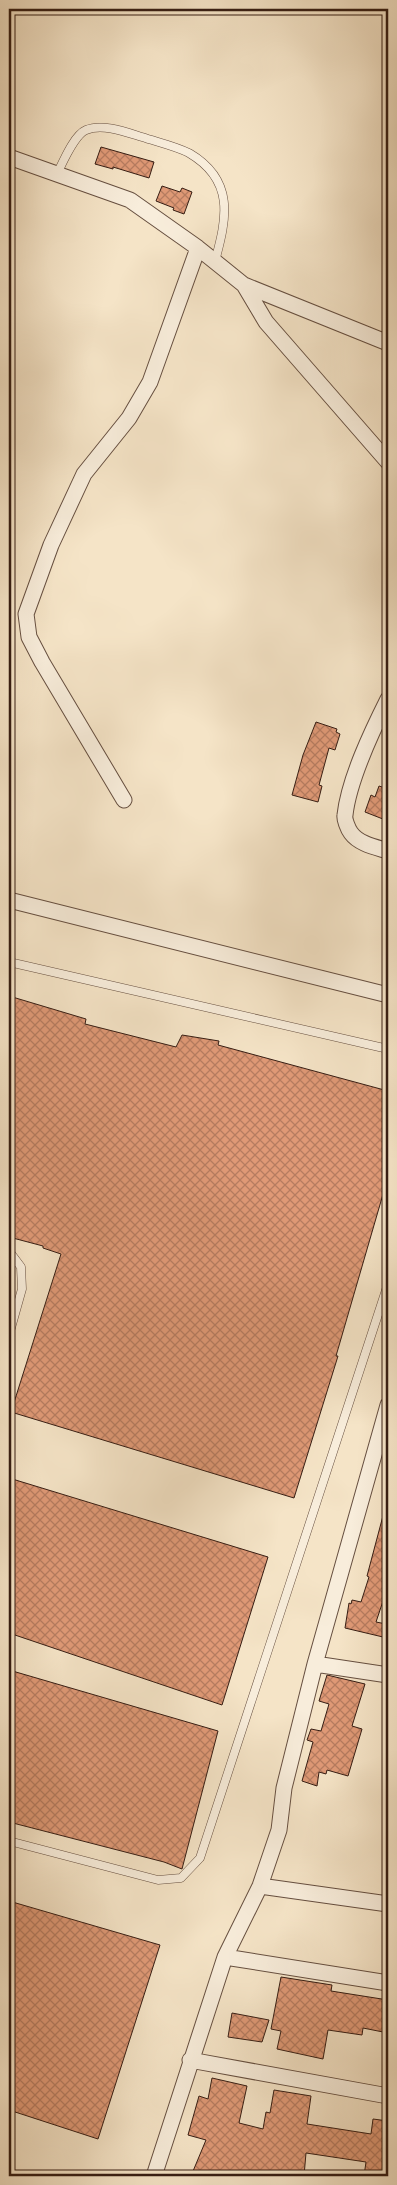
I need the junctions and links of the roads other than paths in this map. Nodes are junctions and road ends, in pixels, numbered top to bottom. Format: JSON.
{"nodes":[{"id":1,"x":9,"y":157,"type":"edge"},
{"id":2,"x":56,"y":174,"type":"junction"},
{"id":3,"x":198,"y":248,"type":"junction"},
{"id":4,"x":215,"y":261,"type":"junction"},
{"id":5,"x":244,"y":285,"type":"junction"},
{"id":6,"x":388,"y":343,"type":"edge"},
{"id":7,"x":388,"y":462,"type":"edge"},
{"id":8,"x":388,"y":699,"type":"edge"},
{"id":9,"x":124,"y":800,"type":"dead end"},
{"id":10,"x":388,"y":851,"type":"edge"},
{"id":11,"x":9,"y":900,"type":"edge"},
{"id":12,"x":9,"y":962,"type":"edge"},
{"id":13,"x":388,"y":995,"type":"edge"},
{"id":14,"x":388,"y":1049,"type":"edge"},
{"id":15,"x":9,"y":1251,"type":"edge"},
{"id":16,"x":388,"y":1284,"type":"edge"},
{"id":17,"x":9,"y":1335,"type":"edge"},
{"id":18,"x":388,"y":1405,"type":"edge"},
{"id":19,"x":315,"y":1664,"type":"junction"},
{"id":20,"x":388,"y":1673,"type":"edge"},
{"id":21,"x":9,"y":1841,"type":"edge"},
{"id":22,"x":260,"y":1886,"type":"junction"},
{"id":23,"x":388,"y":1904,"type":"edge"},
{"id":24,"x":225,"y":1957,"type":"junction"},
{"id":25,"x":388,"y":1983,"type":"edge"},
{"id":26,"x":190,"y":2060,"type":"junction"},
{"id":27,"x":388,"y":2096,"type":"edge"},
{"id":28,"x":154,"y":2176,"type":"edge"}],
"edges":[{"from":1,"to":2,"type":"street"},
{"from":2,"to":3,"type":"street"},
{"from":2,"to":4,"type":"lane"},
{"from":3,"to":4,"type":"street"},
{"from":3,"to":9,"type":"street"},
{"from":4,"to":5,"type":"street"},
{"from":5,"to":6,"type":"street"},
{"from":5,"to":7,"type":"street"},
{"from":8,"to":10,"type":"street"},
{"from":11,"to":13,"type":"street"},
{"from":12,"to":14,"type":"lane"},
{"from":15,"to":17,"type":"lane"},
{"from":16,"to":21,"type":"lane"},
{"from":18,"to":19,"type":"street"},
{"from":19,"to":20,"type":"street"},
{"from":19,"to":22,"type":"street"},
{"from":22,"to":23,"type":"street"},
{"from":22,"to":24,"type":"street"},
{"from":24,"to":25,"type":"street"},
{"from":24,"to":26,"type":"street"},
{"from":26,"to":27,"type":"street"},
{"from":26,"to":28,"type":"street"}]}
